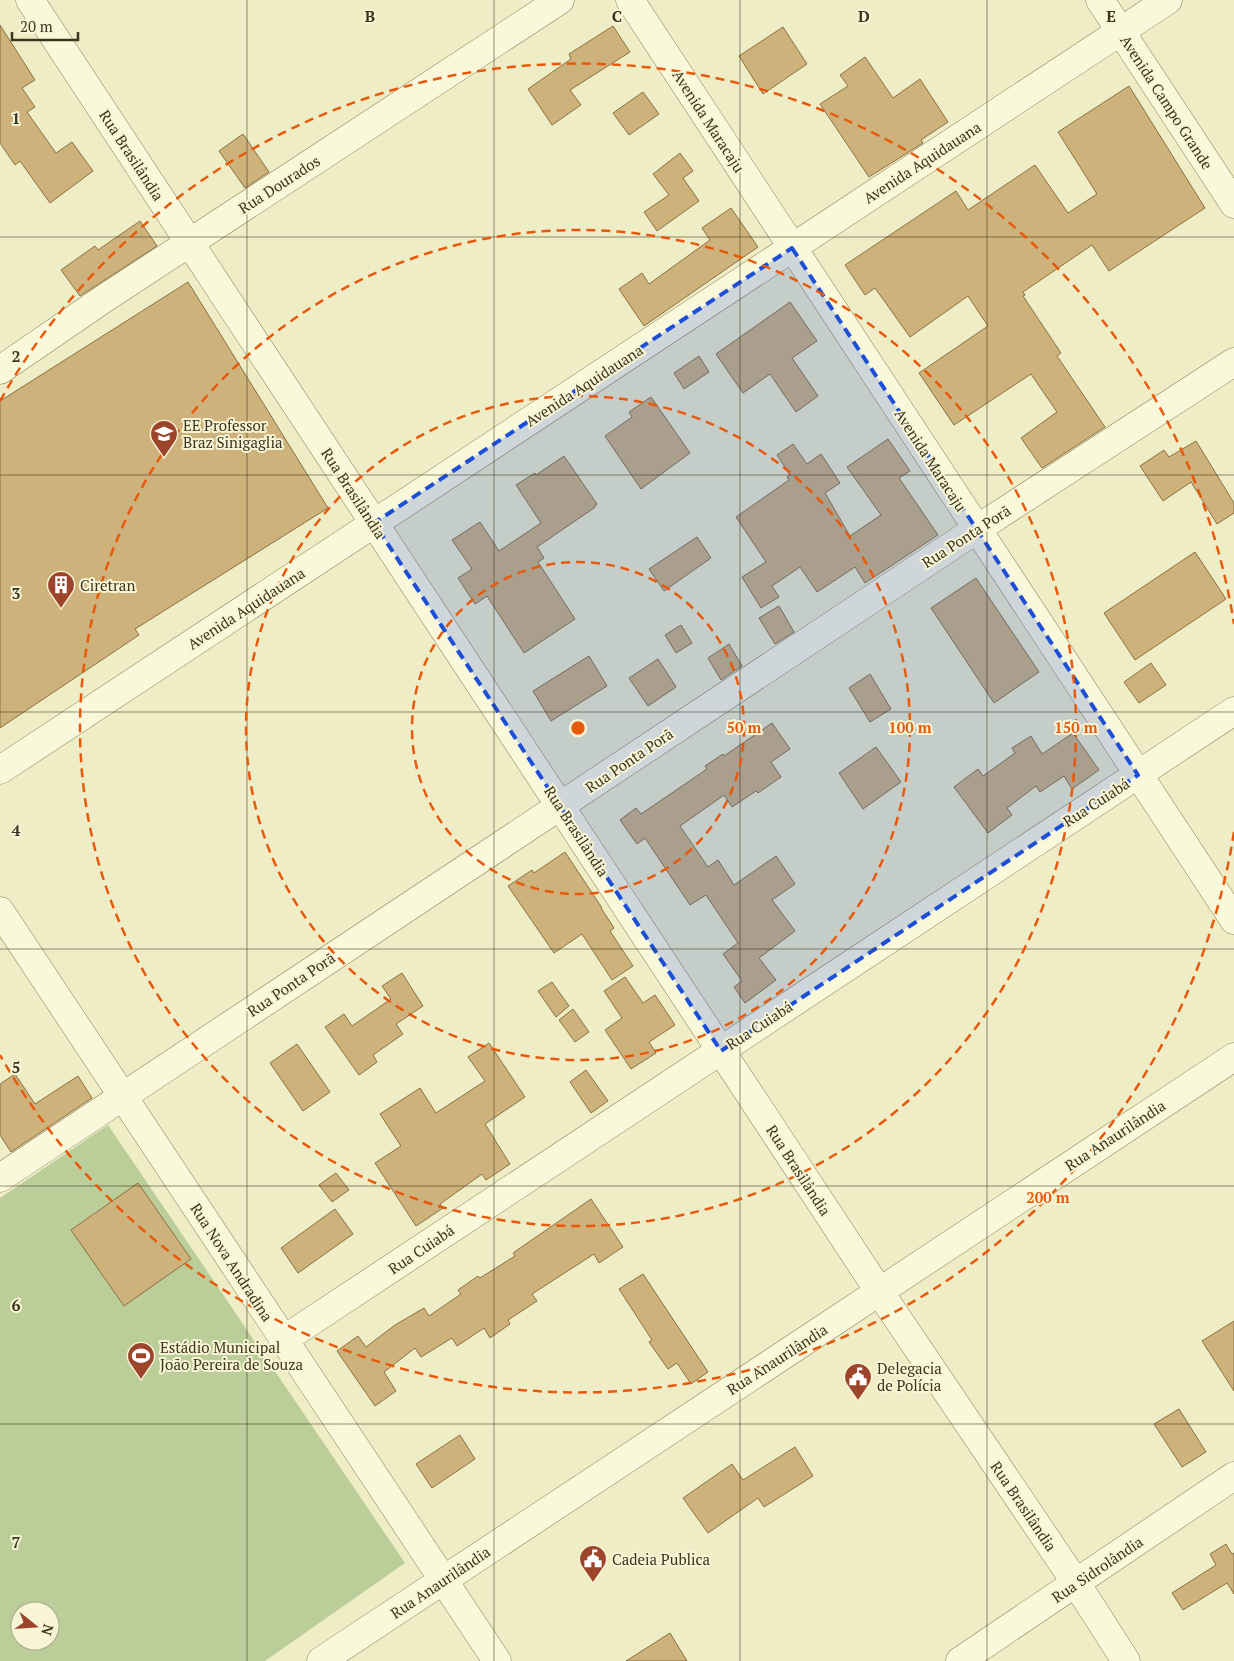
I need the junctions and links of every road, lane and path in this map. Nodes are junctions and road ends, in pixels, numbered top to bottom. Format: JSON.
{"nodes":[{"id":1,"x":30,"y":0,"type":"edge"},
{"id":2,"x":560,"y":0,"type":"edge"},
{"id":3,"x":630,"y":0,"type":"edge"},
{"id":4,"x":1100,"y":0,"type":"edge"},
{"id":5,"x":1168,"y":0,"type":"edge"},
{"id":6,"x":1120,"y":31,"type":"junction"},
{"id":7,"x":1234,"y":204,"type":"edge"},
{"id":8,"x":189,"y":242,"type":"junction"},
{"id":9,"x":792,"y":248,"type":"junction"},
{"id":10,"x":1234,"y":362,"type":"edge"},
{"id":11,"x":0,"y":370,"type":"edge"},
{"id":12,"x":374,"y":523,"type":"junction"},
{"id":13,"x":977,"y":529,"type":"junction"},
{"id":14,"x":1234,"y":711,"type":"edge"},
{"id":15,"x":0,"y":770,"type":"edge"},
{"id":16,"x":1138,"y":775,"type":"junction"},
{"id":17,"x":560,"y":806,"type":"junction"},
{"id":18,"x":0,"y":912,"type":"edge"},
{"id":19,"x":1234,"y":920,"type":"edge"},
{"id":20,"x":721,"y":1050,"type":"junction"},
{"id":21,"x":1234,"y":1057,"type":"edge"},
{"id":22,"x":122,"y":1097,"type":"junction"},
{"id":23,"x":0,"y":1178,"type":"edge"},
{"id":24,"x":879,"y":1291,"type":"junction"},
{"id":25,"x":283,"y":1340,"type":"junction"},
{"id":26,"x":1234,"y":1476,"type":"edge"},
{"id":27,"x":442,"y":1580,"type":"junction"},
{"id":28,"x":1076,"y":1583,"type":"junction"},
{"id":29,"x":321,"y":1661,"type":"edge"},
{"id":30,"x":497,"y":1661,"type":"edge"},
{"id":31,"x":960,"y":1661,"type":"edge"},
{"id":32,"x":1126,"y":1661,"type":"edge"}],
"edges":[{"from":1,"to":8,"type":"street","name":"Rua Brasilândia"},
{"from":2,"to":8,"type":"street","name":"Rua Dourados"},
{"from":3,"to":9,"type":"street","name":"Avenida Maracaju"},
{"from":4,"to":6,"type":"street","name":"Avenida Campo Grande"},
{"from":5,"to":6,"type":"street","name":"Avenida Aquidauana"},
{"from":6,"to":7,"type":"street","name":"Avenida Campo Grande"},
{"from":6,"to":9,"type":"street","name":"Avenida Aquidauana"},
{"from":8,"to":11,"type":"street","name":"Rua Dourados"},
{"from":8,"to":12,"type":"street","name":"Rua Brasilândia"},
{"from":9,"to":12,"type":"street","name":"Avenida Aquidauana"},
{"from":9,"to":13,"type":"street","name":"Avenida Maracaju"},
{"from":10,"to":13,"type":"street","name":"Rua Ponta Porã"},
{"from":12,"to":15,"type":"street","name":"Avenida Aquidauana"},
{"from":12,"to":17,"type":"street","name":"Rua Brasilândia"},
{"from":13,"to":16,"type":"street","name":"Avenida Maracaju"},
{"from":13,"to":17,"type":"street","name":"Rua Ponta Porã"},
{"from":14,"to":16,"type":"street","name":"Rua Cuiabá"},
{"from":16,"to":19,"type":"street","name":"Avenida Maracaju"},
{"from":16,"to":20,"type":"street","name":"Rua Cuiabá"},
{"from":17,"to":20,"type":"street","name":"Rua Brasilândia"},
{"from":17,"to":22,"type":"street","name":"Rua Ponta Porã"},
{"from":18,"to":22,"type":"street","name":"Rua Nova Andradina"},
{"from":20,"to":24,"type":"street","name":"Rua Brasilândia"},
{"from":20,"to":25,"type":"street","name":"Rua Cuiabá"},
{"from":21,"to":24,"type":"street","name":"Rua Anaurilândia"},
{"from":22,"to":23,"type":"street","name":"Rua Ponta Porã"},
{"from":22,"to":25,"type":"street","name":"Rua Nova Andradina"},
{"from":24,"to":27,"type":"street","name":"Rua Anaurilândia"},
{"from":24,"to":28,"type":"street","name":"Rua Brasilândia"},
{"from":25,"to":27,"type":"street","name":"Rua Nova Andradina"},
{"from":26,"to":28,"type":"street","name":"Rua Sidrolândia"},
{"from":27,"to":29,"type":"street","name":"Rua Anaurilândia"},
{"from":27,"to":30,"type":"street","name":"Rua Nova Andradina"},
{"from":28,"to":31,"type":"street","name":"Rua Sidrolândia"},
{"from":28,"to":32,"type":"street","name":"Rua Brasilândia"}]}
